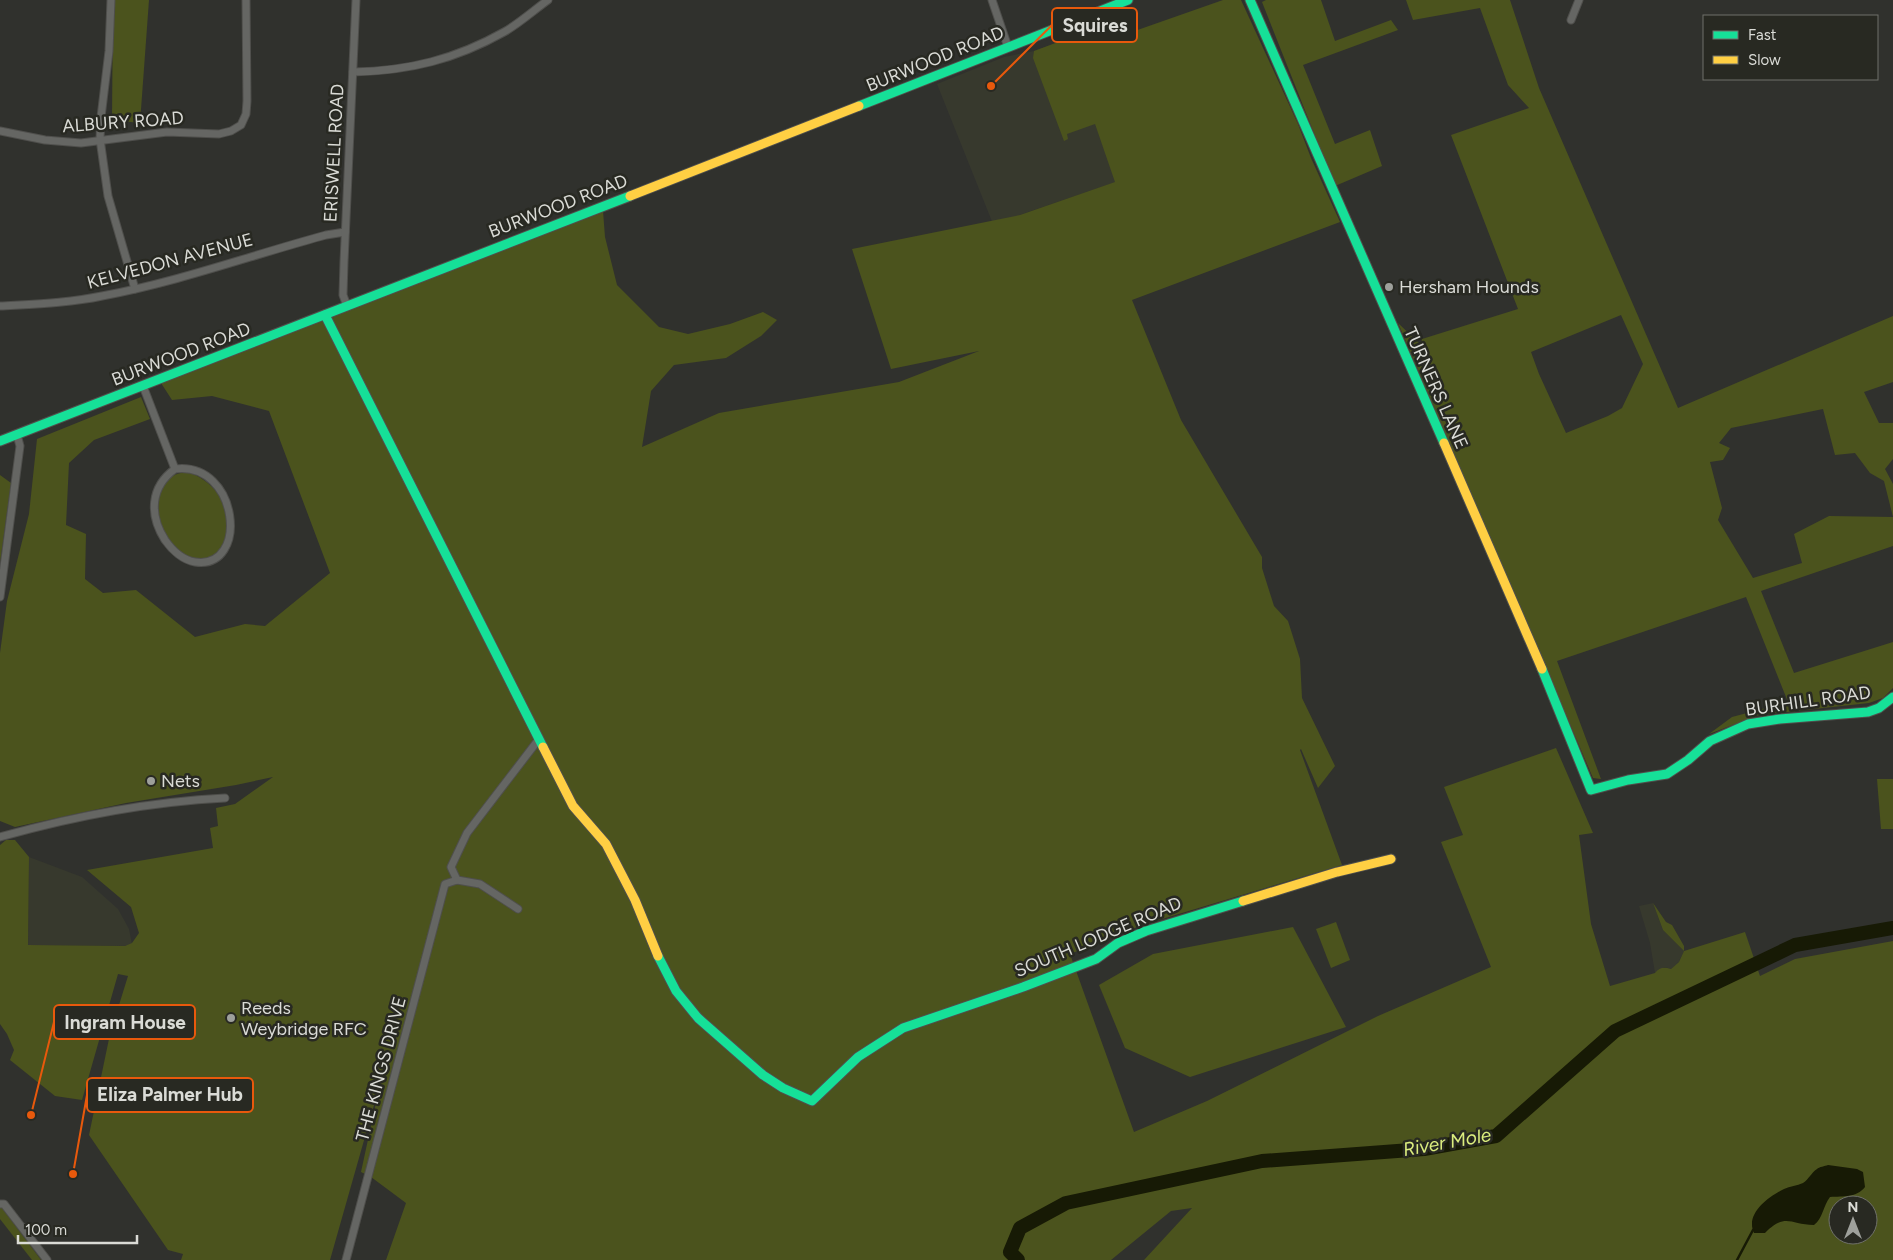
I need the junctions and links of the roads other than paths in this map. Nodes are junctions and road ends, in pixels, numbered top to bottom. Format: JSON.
{"nodes":[{"id":1,"x":111,"y":0,"type":"edge"},
{"id":2,"x":246,"y":0,"type":"edge"},
{"id":3,"x":356,"y":0,"type":"edge"},
{"id":4,"x":548,"y":0,"type":"edge"},
{"id":5,"x":992,"y":0,"type":"edge"},
{"id":6,"x":1128,"y":0,"type":"edge"},
{"id":7,"x":1250,"y":0,"type":"edge"},
{"id":8,"x":1579,"y":0,"type":"edge"},
{"id":9,"x":1571,"y":20,"type":"dead end"},
{"id":10,"x":1008,"y":47,"type":"junction"},
{"id":11,"x":353,"y":72,"type":"junction"},
{"id":12,"x":0,"y":132,"type":"edge"},
{"id":13,"x":100,"y":139,"type":"junction"},
{"id":14,"x":345,"y":232,"type":"junction"},
{"id":15,"x":135,"y":289,"type":"junction"},
{"id":16,"x":0,"y":306,"type":"edge"},
{"id":17,"x":347,"y":306,"type":"junction"},
{"id":18,"x":324,"y":315,"type":"junction"},
{"id":19,"x":143,"y":386,"type":"junction"},
{"id":20,"x":17,"y":435,"type":"junction"},
{"id":21,"x":0,"y":442,"type":"edge"},
{"id":22,"x":175,"y":469,"type":"junction"},
{"id":23,"x":0,"y":597,"type":"edge"},
{"id":24,"x":1893,"y":697,"type":"edge"},
{"id":25,"x":539,"y":739,"type":"junction"},
{"id":26,"x":1591,"y":790,"type":"joint"},
{"id":27,"x":225,"y":798,"type":"dead end"},
{"id":28,"x":0,"y":830,"type":"edge"},
{"id":29,"x":17,"y":831,"type":"junction"},
{"id":30,"x":0,"y":837,"type":"edge"},
{"id":31,"x":1391,"y":859,"type":"dead end"},
{"id":32,"x":451,"y":867,"type":"junction"},
{"id":33,"x":457,"y":880,"type":"junction"},
{"id":34,"x":445,"y":884,"type":"junction"},
{"id":35,"x":518,"y":909,"type":"dead end"},
{"id":36,"x":0,"y":1204,"type":"edge"},
{"id":37,"x":46,"y":1260,"type":"edge"},
{"id":38,"x":346,"y":1260,"type":"edge"}],
"edges":[{"from":1,"to":13,"type":"street"},
{"from":2,"to":13,"type":"street","name":"ALBURY ROAD"},
{"from":3,"to":11,"type":"street","name":"ERISWELL ROAD"},
{"from":4,"to":11,"type":"street"},
{"from":5,"to":10,"type":"street"},
{"from":6,"to":10,"type":"street","name":"BURWOOD ROAD"},
{"from":7,"to":26,"type":"street","name":"TURNERS LANE"},
{"from":8,"to":9,"type":"street"},
{"from":10,"to":17,"type":"street","name":"BURWOOD ROAD"},
{"from":11,"to":14,"type":"street","name":"ERISWELL ROAD"},
{"from":12,"to":13,"type":"street","name":"ALBURY ROAD"},
{"from":13,"to":15,"type":"street"},
{"from":14,"to":15,"type":"street","name":"KELVEDON AVENUE"},
{"from":14,"to":17,"type":"street","name":"ERISWELL ROAD"},
{"from":15,"to":16,"type":"street","name":"KELVEDON AVENUE"},
{"from":17,"to":18,"type":"street","name":"BURWOOD ROAD"},
{"from":18,"to":19,"type":"street","name":"BURWOOD ROAD"},
{"from":18,"to":25,"type":"street"},
{"from":19,"to":20,"type":"street","name":"BURWOOD ROAD"},
{"from":19,"to":22,"type":"street"},
{"from":20,"to":21,"type":"street","name":"BURWOOD ROAD"},
{"from":20,"to":23,"type":"street"},
{"from":22,"to":22,"type":"street"},
{"from":24,"to":26,"type":"street","name":"BURHILL ROAD"},
{"from":25,"to":31,"type":"street","name":"SOUTH LODGE ROAD"},
{"from":25,"to":32,"type":"street","name":"THE KINGS DRIVE"},
{"from":27,"to":29,"type":"street"},
{"from":28,"to":29,"type":"street"},
{"from":29,"to":30,"type":"street"},
{"from":32,"to":33,"type":"street"},
{"from":32,"to":34,"type":"street","name":"THE KINGS DRIVE"},
{"from":33,"to":34,"type":"street"},
{"from":33,"to":35,"type":"street"},
{"from":34,"to":38,"type":"street","name":"THE KINGS DRIVE"},
{"from":36,"to":37,"type":"street"}]}
